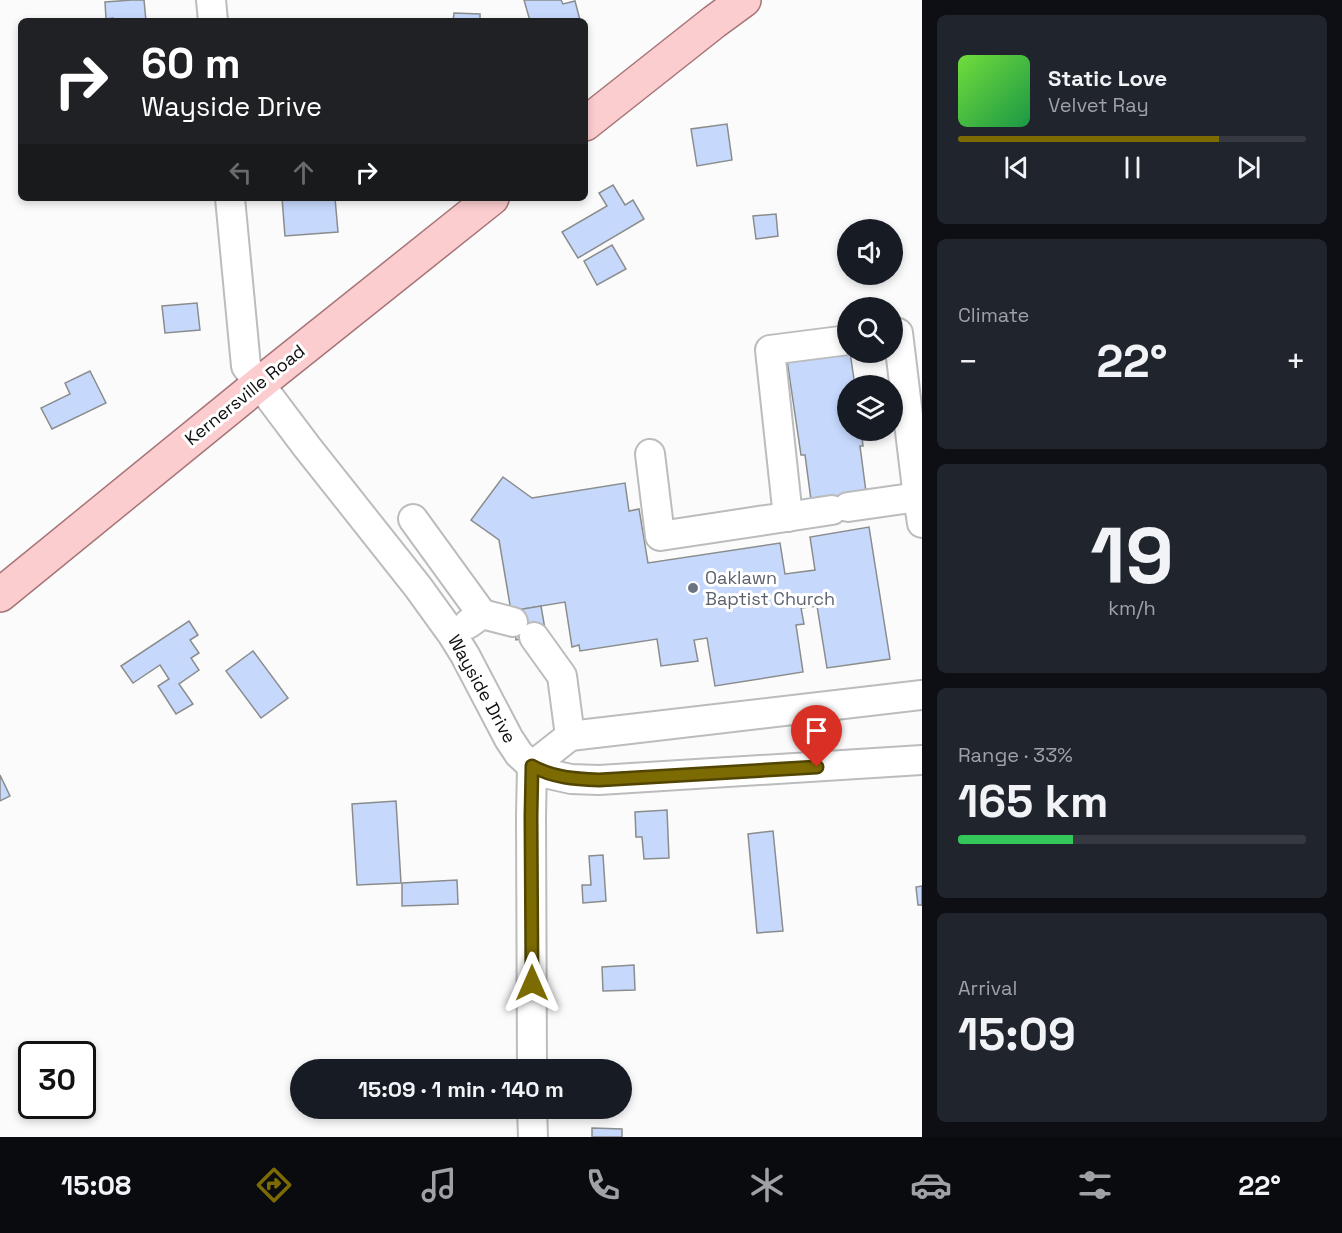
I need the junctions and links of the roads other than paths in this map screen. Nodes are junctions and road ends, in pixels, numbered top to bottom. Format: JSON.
{"nodes":[{"id":1,"x":211,"y":0,"type":"edge"},
{"id":2,"x":744,"y":0,"type":"edge"},
{"id":3,"x":213,"y":18,"type":"edge"},
{"id":4,"x":588,"y":122,"type":"edge"},
{"id":5,"x":230,"y":201,"type":"edge"},
{"id":6,"x":488,"y":201,"type":"edge"},
{"id":7,"x":837,"y":341,"type":"edge"},
{"id":8,"x":902,"y":363,"type":"edge"},
{"id":9,"x":259,"y":384,"type":"junction"},
{"id":10,"x":650,"y":454,"type":"dead end"},
{"id":11,"x":920,"y":510,"type":"edge"},
{"id":12,"x":788,"y":517,"type":"junction"},
{"id":13,"x":413,"y":519,"type":"dead end"},
{"id":14,"x":0,"y":595,"type":"edge"},
{"id":15,"x":482,"y":615,"type":"junction"},
{"id":16,"x":452,"y":634,"type":"junction"},
{"id":17,"x":922,"y":695,"type":"edge"},
{"id":18,"x":570,"y":736,"type":"junction"},
{"id":19,"x":922,"y":760,"type":"edge"},
{"id":20,"x":532,"y":766,"type":"junction"},
{"id":21,"x":532,"y":1059,"type":"edge"},
{"id":22,"x":532,"y":1119,"type":"edge"},
{"id":23,"x":532,"y":1137,"type":"edge"}],
"edges":[{"from":1,"to":3,"type":"street"},
{"from":2,"to":4,"type":"main road"},
{"from":5,"to":9,"type":"street","name":"Wayside Drive"},
{"from":6,"to":9,"type":"main road","name":"Kernersville Road"},
{"from":7,"to":12,"type":"street"},
{"from":8,"to":11,"type":"street"},
{"from":9,"to":14,"type":"main road","name":"Kernersville Road"},
{"from":9,"to":16,"type":"street","name":"Wayside Drive"},
{"from":10,"to":12,"type":"street"},
{"from":11,"to":12,"type":"street"},
{"from":13,"to":15,"type":"street"},
{"from":15,"to":16,"type":"street"},
{"from":15,"to":18,"type":"street"},
{"from":16,"to":20,"type":"street","name":"Wayside Drive"},
{"from":17,"to":18,"type":"street"},
{"from":18,"to":20,"type":"street"},
{"from":19,"to":20,"type":"street","name":"Wayside Drive"},
{"from":20,"to":21,"type":"street"},
{"from":22,"to":23,"type":"street"}]}
